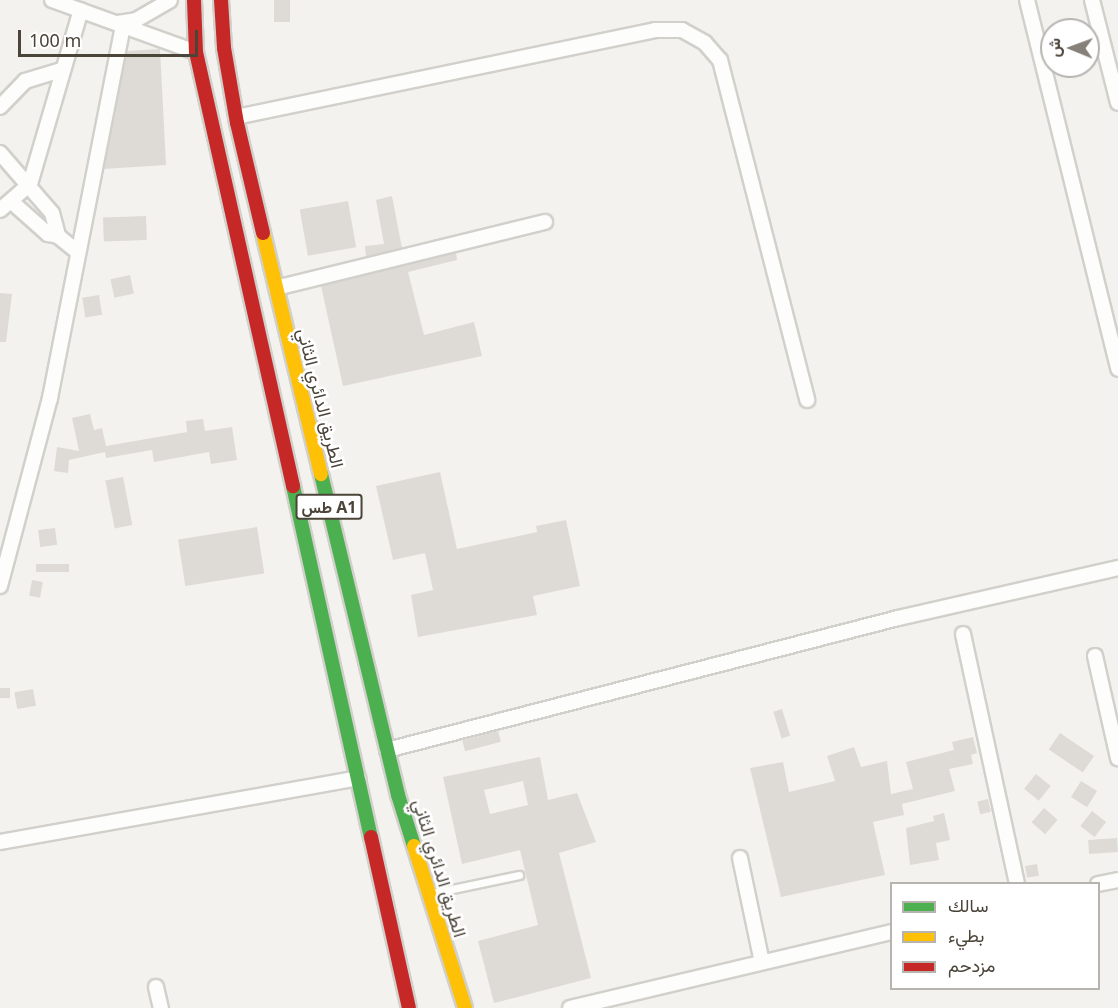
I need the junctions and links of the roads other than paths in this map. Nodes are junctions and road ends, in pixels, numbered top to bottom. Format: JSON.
{"nodes":[{"id":1,"x":52,"y":0,"type":"edge"},
{"id":2,"x":170,"y":0,"type":"edge"},
{"id":3,"x":194,"y":0,"type":"edge"},
{"id":4,"x":221,"y":0,"type":"edge"},
{"id":5,"x":1027,"y":0,"type":"edge"},
{"id":6,"x":1092,"y":0,"type":"edge"},
{"id":7,"x":81,"y":10,"type":"junction"},
{"id":8,"x":120,"y":24,"type":"junction"},
{"id":9,"x":196,"y":52,"type":"junction"},
{"id":10,"x":62,"y":70,"type":"junction"},
{"id":11,"x":1118,"y":103,"type":"edge"},
{"id":12,"x":0,"y":107,"type":"edge"},
{"id":13,"x":236,"y":117,"type":"junction"},
{"id":14,"x":0,"y":153,"type":"edge"},
{"id":15,"x":30,"y":184,"type":"junction"},
{"id":16,"x":13,"y":203,"type":"junction"},
{"id":17,"x":0,"y":210,"type":"edge"},
{"id":18,"x":545,"y":222,"type":"dead end"},
{"id":19,"x":58,"y":236,"type":"junction"},
{"id":20,"x":78,"y":252,"type":"junction"},
{"id":21,"x":276,"y":288,"type":"junction"},
{"id":22,"x":1118,"y":369,"type":"edge"},
{"id":23,"x":807,"y":400,"type":"dead end"},
{"id":24,"x":1118,"y":568,"type":"edge"},
{"id":25,"x":0,"y":586,"type":"edge"},
{"id":26,"x":963,"y":634,"type":"dead end"},
{"id":27,"x":1095,"y":657,"type":"dead end"},
{"id":28,"x":387,"y":750,"type":"junction"},
{"id":29,"x":1118,"y":758,"type":"edge"},
{"id":30,"x":358,"y":778,"type":"junction"},
{"id":31,"x":398,"y":795,"type":"junction"},
{"id":32,"x":0,"y":843,"type":"edge"},
{"id":33,"x":740,"y":858,"type":"dead end"},
{"id":34,"x":519,"y":875,"type":"dead end"},
{"id":35,"x":1118,"y":880,"type":"edge"},
{"id":36,"x":1017,"y":882,"type":"edge"},
{"id":37,"x":1100,"y":884,"type":"edge"},
{"id":38,"x":429,"y":894,"type":"junction"},
{"id":39,"x":391,"y":923,"type":"junction"},
{"id":40,"x":890,"y":932,"type":"edge"},
{"id":41,"x":762,"y":962,"type":"junction"},
{"id":42,"x":156,"y":987,"type":"dead end"},
{"id":43,"x":160,"y":1008,"type":"edge"},
{"id":44,"x":410,"y":1008,"type":"edge"},
{"id":45,"x":418,"y":1008,"type":"edge"},
{"id":46,"x":451,"y":1008,"type":"edge"},
{"id":47,"x":465,"y":1008,"type":"edge"},
{"id":48,"x":570,"y":1008,"type":"edge"}],
"edges":[{"from":1,"to":7,"type":"street"},
{"from":2,"to":8,"type":"street"},
{"from":3,"to":9,"type":"highway","number":"طس A1"},
{"from":4,"to":13,"type":"highway","name":"الطريق الدائري الثاني","number":"طس A1"},
{"from":5,"to":22,"type":"street"},
{"from":6,"to":11,"type":"street"},
{"from":7,"to":8,"type":"street"},
{"from":7,"to":10,"type":"street"},
{"from":8,"to":9,"type":"street"},
{"from":8,"to":20,"type":"street"},
{"from":9,"to":30,"type":"highway","number":"طس A1"},
{"from":10,"to":12,"type":"street"},
{"from":10,"to":15,"type":"street"},
{"from":13,"to":21,"type":"highway","name":"الطريق الدائري الثاني","number":"طس A1"},
{"from":13,"to":23,"type":"street"},
{"from":14,"to":15,"type":"street"},
{"from":15,"to":16,"type":"street"},
{"from":15,"to":19,"type":"street"},
{"from":16,"to":17,"type":"street"},
{"from":16,"to":19,"type":"street"},
{"from":18,"to":21,"type":"street"},
{"from":19,"to":20,"type":"street"},
{"from":20,"to":25,"type":"street"},
{"from":21,"to":28,"type":"highway","name":"الطريق الدائري الثاني","number":"طس A1"},
{"from":24,"to":28,"type":"street"},
{"from":26,"to":36,"type":"street"},
{"from":27,"to":29,"type":"street"},
{"from":28,"to":31,"type":"highway","name":"الطريق الدائري الثاني","number":"طس A1"},
{"from":30,"to":32,"type":"street"},
{"from":30,"to":39,"type":"highway","number":"طس A1"},
{"from":31,"to":38,"type":"highway","name":"الطريق الدائري الثاني","number":"طس A1"},
{"from":31,"to":46,"type":"highway"},
{"from":33,"to":41,"type":"street"},
{"from":34,"to":38,"type":"lane"},
{"from":35,"to":37,"type":"street"},
{"from":38,"to":47,"type":"highway","name":"الطريق الدائري الثاني","number":"طس A1"},
{"from":39,"to":44,"type":"highway","number":"طس A1"},
{"from":39,"to":45,"type":"highway"},
{"from":40,"to":41,"type":"street"},
{"from":41,"to":48,"type":"street"},
{"from":42,"to":43,"type":"street"}]}
